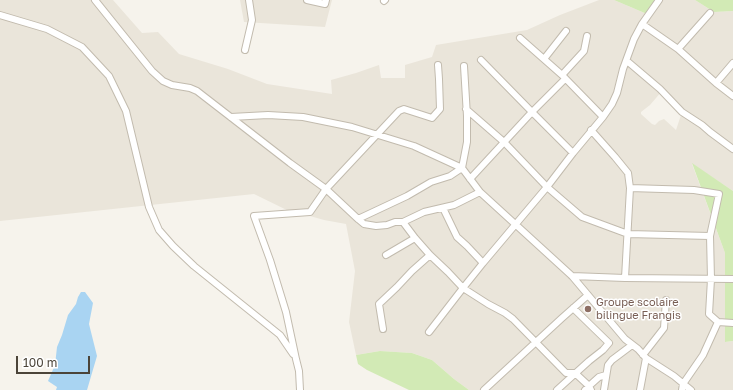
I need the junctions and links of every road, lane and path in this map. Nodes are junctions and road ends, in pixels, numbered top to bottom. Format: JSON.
{"nodes":[{"id":1,"x":95,"y":0,"type":"edge"},
{"id":2,"x":249,"y":0,"type":"edge"},
{"id":3,"x":307,"y":0,"type":"edge"},
{"id":4,"x":326,"y":0,"type":"edge"},
{"id":5,"x":659,"y":0,"type":"edge"},
{"id":6,"x":710,"y":13,"type":"dead end"},
{"id":7,"x":0,"y":15,"type":"edge"},
{"id":8,"x":642,"y":24,"type":"junction"},
{"id":9,"x":566,"y":31,"type":"dead end"},
{"id":10,"x":587,"y":36,"type":"dead end"},
{"id":11,"x":520,"y":38,"type":"dead end"},
{"id":12,"x":678,"y":49,"type":"junction"},
{"id":13,"x":245,"y":50,"type":"dead end"},
{"id":14,"x":544,"y":59,"type":"junction"},
{"id":15,"x":481,"y":60,"type":"dead end"},
{"id":16,"x":627,"y":61,"type":"junction"},
{"id":17,"x":733,"y":63,"type":"edge"},
{"id":18,"x":438,"y":65,"type":"dead end"},
{"id":19,"x":464,"y":66,"type":"dead end"},
{"id":20,"x":564,"y":77,"type":"junction"},
{"id":21,"x":716,"y":83,"type":"junction"},
{"id":22,"x":733,"y":96,"type":"edge"},
{"id":23,"x":466,"y":109,"type":"junction"},
{"id":24,"x":532,"y":112,"type":"junction"},
{"id":25,"x":232,"y":117,"type":"junction"},
{"id":26,"x":603,"y":117,"type":"junction"},
{"id":27,"x":591,"y":130,"type":"junction"},
{"id":28,"x":377,"y":134,"type":"junction"},
{"id":29,"x":504,"y":142,"type":"junction"},
{"id":30,"x":733,"y":150,"type":"edge"},
{"id":31,"x":573,"y":153,"type":"junction"},
{"id":32,"x":462,"y":168,"type":"junction"},
{"id":33,"x":470,"y":179,"type":"junction"},
{"id":34,"x":547,"y":187,"type":"junction"},
{"id":35,"x":630,"y":188,"type":"junction"},
{"id":36,"x":326,"y":189,"type":"junction"},
{"id":37,"x":480,"y":192,"type":"junction"},
{"id":38,"x":443,"y":208,"type":"junction"},
{"id":39,"x":358,"y":219,"type":"junction"},
{"id":40,"x":403,"y":222,"type":"junction"},
{"id":41,"x":516,"y":225,"type":"junction"},
{"id":42,"x":628,"y":234,"type":"junction"},
{"id":43,"x":710,"y":236,"type":"junction"},
{"id":44,"x":415,"y":238,"type":"junction"},
{"id":45,"x":386,"y":255,"type":"dead end"},
{"id":46,"x":430,"y":255,"type":"junction"},
{"id":47,"x":483,"y":263,"type":"junction"},
{"id":48,"x":572,"y":276,"type":"junction"},
{"id":49,"x":625,"y":278,"type":"junction"},
{"id":50,"x":711,"y":279,"type":"junction"},
{"id":51,"x":733,"y":279,"type":"edge"},
{"id":52,"x":463,"y":288,"type":"junction"},
{"id":53,"x":588,"y":295,"type":"junction"},
{"id":54,"x":666,"y":300,"type":"dead end"},
{"id":55,"x":573,"y":308,"type":"junction"},
{"id":56,"x":718,"y":322,"type":"junction"},
{"id":57,"x":733,"y":323,"type":"edge"},
{"id":58,"x":383,"y":329,"type":"dead end"},
{"id":59,"x":429,"y":332,"type":"dead end"},
{"id":60,"x":535,"y":342,"type":"junction"},
{"id":61,"x":632,"y":345,"type":"junction"},
{"id":62,"x":644,"y":356,"type":"junction"},
{"id":63,"x":296,"y":359,"type":"junction"},
{"id":64,"x":576,"y":373,"type":"junction"},
{"id":65,"x":606,"y":375,"type":"junction"},
{"id":66,"x":682,"y":387,"type":"edge"},
{"id":67,"x":588,"y":389,"type":"edge"},
{"id":68,"x":300,"y":390,"type":"edge"},
{"id":69,"x":484,"y":390,"type":"edge"},
{"id":70,"x":557,"y":390,"type":"edge"},
{"id":71,"x":604,"y":390,"type":"edge"},
{"id":72,"x":640,"y":390,"type":"edge"},
{"id":73,"x":691,"y":390,"type":"edge"}],
"edges":[{"from":1,"to":25,"type":"street"},
{"from":2,"to":13,"type":"street"},
{"from":3,"to":4,"type":"street"},
{"from":5,"to":8,"type":"street"},
{"from":6,"to":12,"type":"street"},
{"from":7,"to":63,"type":"street"},
{"from":8,"to":12,"type":"street"},
{"from":8,"to":16,"type":"street"},
{"from":9,"to":14,"type":"street"},
{"from":10,"to":20,"type":"street"},
{"from":11,"to":14,"type":"street"},
{"from":12,"to":21,"type":"street"},
{"from":14,"to":20,"type":"street"},
{"from":15,"to":24,"type":"street"},
{"from":16,"to":26,"type":"street"},
{"from":16,"to":30,"type":"street"},
{"from":17,"to":21,"type":"street"},
{"from":18,"to":28,"type":"street"},
{"from":19,"to":23,"type":"street"},
{"from":20,"to":24,"type":"street"},
{"from":20,"to":26,"type":"street"},
{"from":21,"to":22,"type":"street"},
{"from":23,"to":29,"type":"street"},
{"from":23,"to":32,"type":"street"},
{"from":24,"to":29,"type":"street"},
{"from":24,"to":31,"type":"street"},
{"from":25,"to":28,"type":"street"},
{"from":25,"to":36,"type":"street"},
{"from":26,"to":27,"type":"street"},
{"from":27,"to":31,"type":"street"},
{"from":27,"to":35,"type":"street"},
{"from":28,"to":32,"type":"street"},
{"from":28,"to":36,"type":"street"},
{"from":29,"to":33,"type":"street"},
{"from":29,"to":34,"type":"street"},
{"from":31,"to":34,"type":"street"},
{"from":32,"to":33,"type":"street"},
{"from":32,"to":39,"type":"street"},
{"from":33,"to":37,"type":"street"},
{"from":34,"to":41,"type":"street"},
{"from":34,"to":42,"type":"street"},
{"from":35,"to":42,"type":"street"},
{"from":35,"to":43,"type":"street"},
{"from":36,"to":39,"type":"street"},
{"from":36,"to":63,"type":"street"},
{"from":37,"to":38,"type":"street"},
{"from":37,"to":41,"type":"street"},
{"from":38,"to":40,"type":"street"},
{"from":38,"to":47,"type":"street"},
{"from":39,"to":40,"type":"street"},
{"from":40,"to":44,"type":"street"},
{"from":41,"to":47,"type":"street"},
{"from":41,"to":48,"type":"street"},
{"from":42,"to":43,"type":"street"},
{"from":42,"to":49,"type":"street"},
{"from":43,"to":50,"type":"street"},
{"from":44,"to":45,"type":"street"},
{"from":44,"to":46,"type":"street"},
{"from":46,"to":52,"type":"street"},
{"from":46,"to":58,"type":"street"},
{"from":47,"to":52,"type":"street"},
{"from":48,"to":49,"type":"street"},
{"from":48,"to":53,"type":"street"},
{"from":49,"to":50,"type":"street"},
{"from":50,"to":51,"type":"street"},
{"from":50,"to":56,"type":"street"},
{"from":52,"to":59,"type":"street"},
{"from":52,"to":60,"type":"street"},
{"from":53,"to":55,"type":"street"},
{"from":53,"to":61,"type":"street"},
{"from":54,"to":62,"type":"street"},
{"from":55,"to":60,"type":"street"},
{"from":55,"to":64,"type":"street"},
{"from":56,"to":57,"type":"street"},
{"from":56,"to":66,"type":"street"},
{"from":60,"to":64,"type":"street"},
{"from":60,"to":69,"type":"street"},
{"from":61,"to":62,"type":"street"},
{"from":61,"to":65,"type":"street"},
{"from":62,"to":66,"type":"street"},
{"from":62,"to":72,"type":"street"},
{"from":63,"to":68,"type":"street"},
{"from":64,"to":67,"type":"street"},
{"from":64,"to":70,"type":"street"},
{"from":65,"to":67,"type":"street"},
{"from":65,"to":71,"type":"street"},
{"from":66,"to":73,"type":"street"}]}
